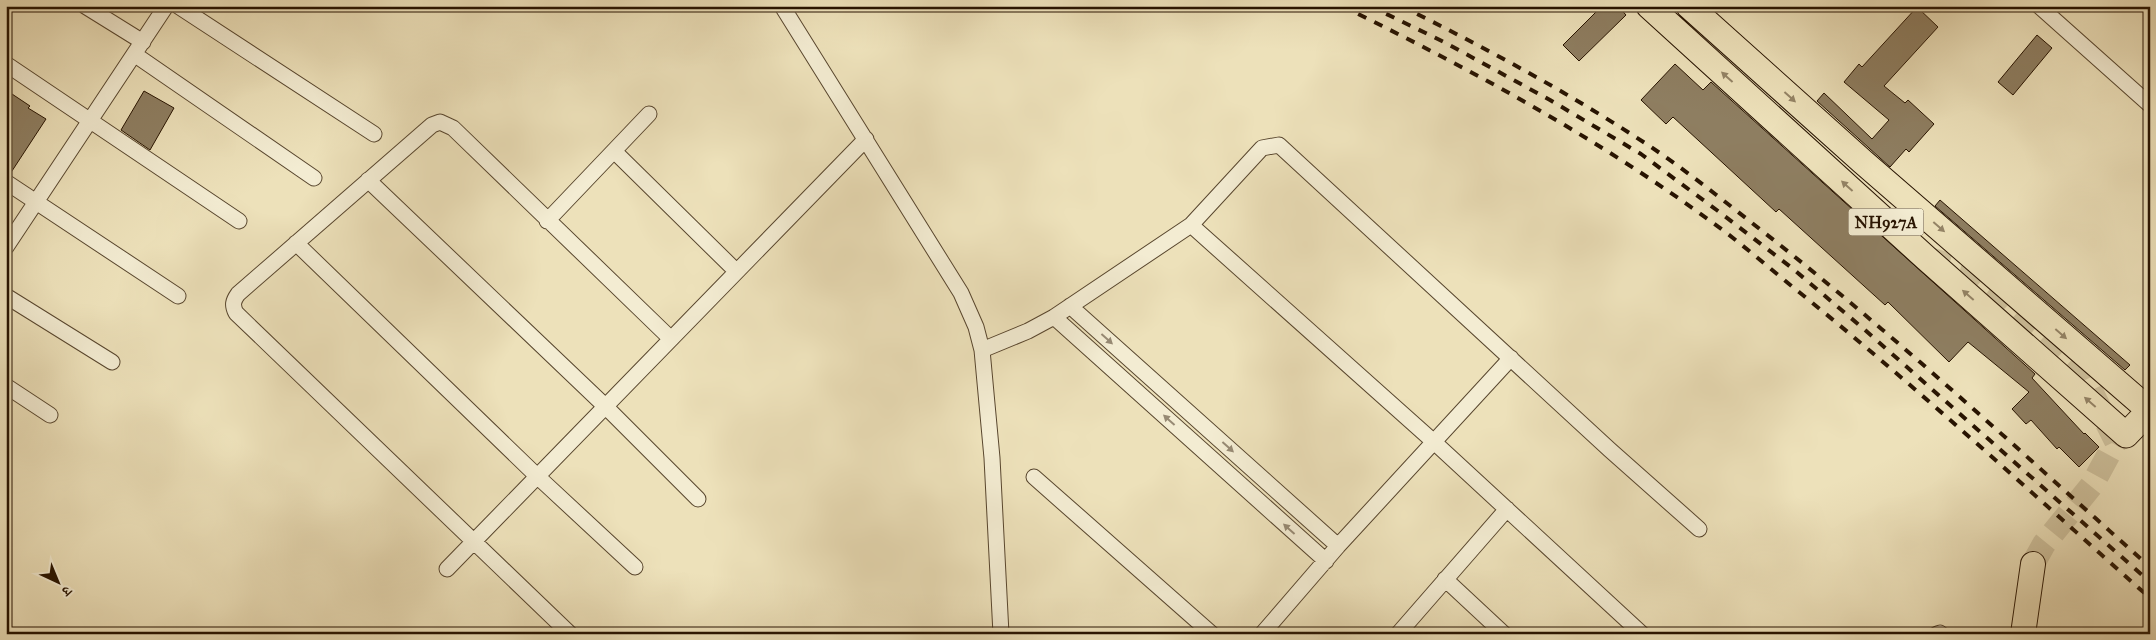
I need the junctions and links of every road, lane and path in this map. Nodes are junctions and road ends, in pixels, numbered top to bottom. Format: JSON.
{"nodes":[{"id":1,"x":84,"y":6,"type":"edge"},
{"id":2,"x":166,"y":6,"type":"edge"},
{"id":3,"x":178,"y":6,"type":"edge"},
{"id":4,"x":782,"y":6,"type":"edge"},
{"id":5,"x":1649,"y":6,"type":"edge"},
{"id":6,"x":1689,"y":6,"type":"edge"},
{"id":7,"x":2038,"y":6,"type":"edge"},
{"id":8,"x":139,"y":48,"type":"junction"},
{"id":9,"x":6,"y":64,"type":"edge"},
{"id":10,"x":2150,"y":105,"type":"edge"},
{"id":11,"x":649,"y":114,"type":"dead end"},
{"id":12,"x":89,"y":121,"type":"junction"},
{"id":13,"x":374,"y":134,"type":"dead end"},
{"id":14,"x":866,"y":139,"type":"junction"},
{"id":15,"x":614,"y":151,"type":"junction"},
{"id":16,"x":314,"y":178,"type":"dead end"},
{"id":17,"x":368,"y":180,"type":"junction"},
{"id":18,"x":6,"y":182,"type":"edge"},
{"id":19,"x":36,"y":202,"type":"junction"},
{"id":20,"x":239,"y":221,"type":"dead end"},
{"id":21,"x":547,"y":221,"type":"junction"},
{"id":22,"x":1191,"y":225,"type":"junction"},
{"id":23,"x":296,"y":243,"type":"junction"},
{"id":24,"x":6,"y":247,"type":"edge"},
{"id":25,"x":736,"y":270,"type":"junction"},
{"id":26,"x":6,"y":296,"type":"edge"},
{"id":27,"x":178,"y":296,"type":"dead end"},
{"id":28,"x":1070,"y":306,"type":"junction"},
{"id":29,"x":1054,"y":317,"type":"junction"},
{"id":30,"x":670,"y":338,"type":"junction"},
{"id":31,"x":982,"y":350,"type":"junction"},
{"id":32,"x":1511,"y":358,"type":"junction"},
{"id":33,"x":112,"y":362,"type":"dead end"},
{"id":34,"x":6,"y":386,"type":"edge"},
{"id":35,"x":605,"y":406,"type":"junction"},
{"id":36,"x":2149,"y":410,"type":"edge"},
{"id":37,"x":50,"y":415,"type":"dead end"},
{"id":38,"x":1434,"y":442,"type":"junction"},
{"id":39,"x":537,"y":476,"type":"junction"},
{"id":40,"x":1034,"y":477,"type":"dead end"},
{"id":41,"x":698,"y":499,"type":"dead end"},
{"id":42,"x":1507,"y":509,"type":"junction"},
{"id":43,"x":1699,"y":529,"type":"dead end"},
{"id":44,"x":474,"y":541,"type":"junction"},
{"id":45,"x":1338,"y":546,"type":"junction"},
{"id":46,"x":1326,"y":561,"type":"junction"},
{"id":47,"x":2033,"y":564,"type":"tunnel mouth"},
{"id":48,"x":635,"y":567,"type":"dead end"},
{"id":49,"x":447,"y":569,"type":"dead end"},
{"id":50,"x":1445,"y":579,"type":"junction"},
{"id":51,"x":570,"y":634,"type":"edge"},
{"id":52,"x":1001,"y":634,"type":"edge"},
{"id":53,"x":1212,"y":634,"type":"edge"},
{"id":54,"x":1262,"y":634,"type":"edge"},
{"id":55,"x":1398,"y":634,"type":"edge"},
{"id":56,"x":1504,"y":634,"type":"edge"},
{"id":57,"x":1642,"y":634,"type":"edge"},
{"id":58,"x":2022,"y":634,"type":"edge"}],
"edges":[{"from":1,"to":8,"type":"street"},
{"from":2,"to":8,"type":"street"},
{"from":3,"to":13,"type":"street"},
{"from":4,"to":14,"type":"street"},
{"from":36,"to":5,"type":"highway","number":"NH927A","one_way":true},
{"from":6,"to":36,"type":"highway","number":"NH927A","one_way":true},
{"from":7,"to":10,"type":"street"},
{"from":8,"to":12,"type":"street"},
{"from":8,"to":16,"type":"street"},
{"from":9,"to":12,"type":"street"},
{"from":11,"to":15,"type":"street"},
{"from":12,"to":19,"type":"street"},
{"from":12,"to":20,"type":"street"},
{"from":14,"to":25,"type":"street"},
{"from":14,"to":31,"type":"street"},
{"from":15,"to":21,"type":"street"},
{"from":15,"to":25,"type":"street"},
{"from":17,"to":21,"type":"street"},
{"from":17,"to":23,"type":"street"},
{"from":17,"to":35,"type":"street"},
{"from":18,"to":19,"type":"street"},
{"from":19,"to":24,"type":"street"},
{"from":19,"to":27,"type":"street"},
{"from":21,"to":30,"type":"street"},
{"from":22,"to":28,"type":"street"},
{"from":22,"to":32,"type":"street"},
{"from":22,"to":38,"type":"street"},
{"from":23,"to":39,"type":"street"},
{"from":23,"to":44,"type":"street"},
{"from":25,"to":30,"type":"street"},
{"from":26,"to":33,"type":"street"},
{"from":28,"to":29,"type":"street"},
{"from":28,"to":45,"type":"street","one_way":true},
{"from":29,"to":31,"type":"street"},
{"from":46,"to":29,"type":"street","one_way":true},
{"from":30,"to":35,"type":"street"},
{"from":31,"to":52,"type":"street"},
{"from":32,"to":38,"type":"street"},
{"from":32,"to":43,"type":"street"},
{"from":34,"to":37,"type":"street"},
{"from":35,"to":39,"type":"street"},
{"from":35,"to":41,"type":"street"},
{"from":38,"to":42,"type":"street"},
{"from":38,"to":45,"type":"street"},
{"from":39,"to":44,"type":"street"},
{"from":39,"to":48,"type":"street"},
{"from":40,"to":53,"type":"street"},
{"from":42,"to":50,"type":"street"},
{"from":42,"to":57,"type":"street"},
{"from":44,"to":49,"type":"street"},
{"from":44,"to":51,"type":"street"},
{"from":45,"to":46,"type":"street"},
{"from":46,"to":54,"type":"street"},
{"from":47,"to":58,"type":"main road"},
{"from":50,"to":55,"type":"street"},
{"from":50,"to":56,"type":"street"}]}
